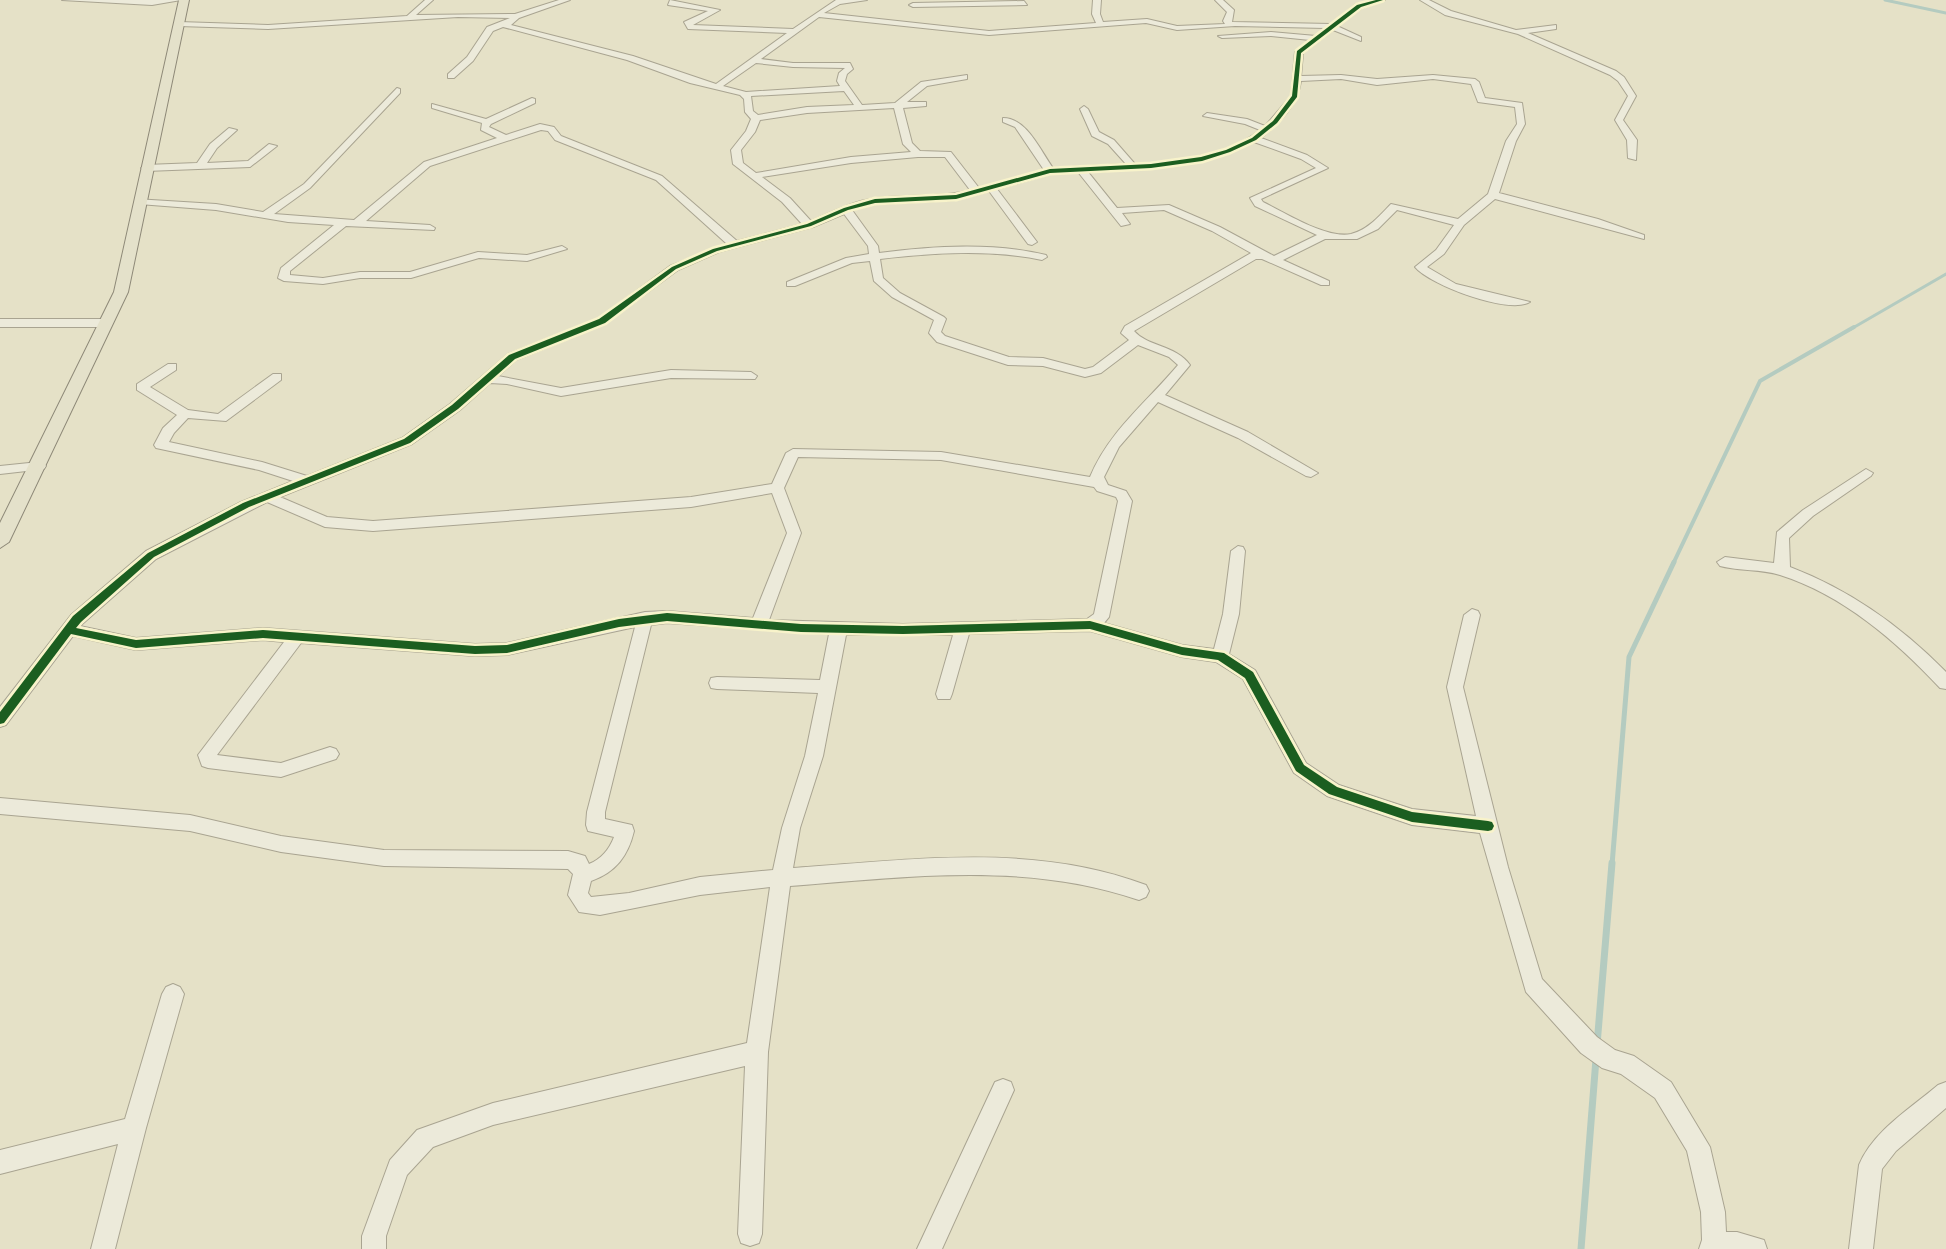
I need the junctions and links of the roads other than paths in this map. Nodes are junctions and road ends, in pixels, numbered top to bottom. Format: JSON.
{"nodes":[{"id":1,"x":66,"y":0,"type":"edge"},
{"id":2,"x":177,"y":0,"type":"edge"},
{"id":3,"x":184,"y":0,"type":"edge"},
{"id":4,"x":429,"y":0,"type":"edge"},
{"id":5,"x":566,"y":0,"type":"edge"},
{"id":6,"x":675,"y":0,"type":"edge"},
{"id":7,"x":863,"y":0,"type":"edge"},
{"id":8,"x":1097,"y":0,"type":"edge"},
{"id":9,"x":1219,"y":0,"type":"edge"},
{"id":10,"x":1381,"y":0,"type":"edge"},
{"id":11,"x":1424,"y":0,"type":"edge"},
{"id":12,"x":913,"y":2,"type":"edge"},
{"id":13,"x":1024,"y":2,"type":"edge"},
{"id":14,"x":820,"y":15,"type":"junction"},
{"id":15,"x":516,"y":16,"type":"junction"},
{"id":16,"x":409,"y":18,"type":"junction"},
{"id":17,"x":900,"y":22,"type":"junction"},
{"id":18,"x":507,"y":23,"type":"junction"},
{"id":19,"x":1100,"y":23,"type":"junction"},
{"id":20,"x":179,"y":24,"type":"junction"},
{"id":21,"x":1232,"y":24,"type":"junction"},
{"id":22,"x":1331,"y":26,"type":"junction"},
{"id":23,"x":1553,"y":27,"type":"dead end"},
{"id":24,"x":1043,"y":28,"type":"junction"},
{"id":25,"x":792,"y":31,"type":"junction"},
{"id":26,"x":1520,"y":32,"type":"junction"},
{"id":27,"x":1222,"y":36,"type":"dead end"},
{"id":28,"x":1317,"y":38,"type":"junction"},
{"id":29,"x":1358,"y":39,"type":"dead end"},
{"id":30,"x":754,"y":60,"type":"junction"},
{"id":31,"x":451,"y":76,"type":"dead end"},
{"id":32,"x":964,"y":77,"type":"dead end"},
{"id":33,"x":1299,"y":79,"type":"junction"},
{"id":34,"x":719,"y":85,"type":"junction"},
{"id":35,"x":847,"y":88,"type":"junction"},
{"id":36,"x":397,"y":91,"type":"dead end"},
{"id":37,"x":747,"y":94,"type":"junction"},
{"id":38,"x":532,"y":101,"type":"dead end"},
{"id":39,"x":923,"y":104,"type":"dead end"},
{"id":40,"x":898,"y":105,"type":"junction"},
{"id":41,"x":435,"y":106,"type":"dead end"},
{"id":42,"x":861,"y":109,"type":"junction"},
{"id":43,"x":1084,"y":109,"type":"dead end"},
{"id":44,"x":1207,"y":116,"type":"dead end"},
{"id":45,"x":756,"y":118,"type":"junction"},
{"id":46,"x":1006,"y":120,"type":"dead end"},
{"id":47,"x":487,"y":122,"type":"junction"},
{"id":48,"x":1265,"y":129,"type":"junction"},
{"id":49,"x":232,"y":130,"type":"dead end"},
{"id":50,"x":505,"y":138,"type":"junction"},
{"id":51,"x":1254,"y":139,"type":"junction"},
{"id":52,"x":272,"y":146,"type":"dead end"},
{"id":53,"x":918,"y":154,"type":"junction"},
{"id":54,"x":1633,"y":158,"type":"dead end"},
{"id":55,"x":201,"y":165,"type":"junction"},
{"id":56,"x":1133,"y":167,"type":"junction"},
{"id":57,"x":146,"y":168,"type":"junction"},
{"id":58,"x":1081,"y":170,"type":"junction"},
{"id":59,"x":1050,"y":171,"type":"junction"},
{"id":60,"x":753,"y":176,"type":"junction"},
{"id":61,"x":991,"y":187,"type":"junction"},
{"id":62,"x":977,"y":192,"type":"junction"},
{"id":63,"x":1493,"y":195,"type":"junction"},
{"id":64,"x":139,"y":201,"type":"junction"},
{"id":65,"x":846,"y":209,"type":"junction"},
{"id":66,"x":1112,"y":211,"type":"junction"},
{"id":67,"x":265,"y":215,"type":"junction"},
{"id":68,"x":343,"y":223,"type":"junction"},
{"id":69,"x":1460,"y":223,"type":"junction"},
{"id":70,"x":356,"y":224,"type":"junction"},
{"id":71,"x":1125,"y":224,"type":"dead end"},
{"id":72,"x":809,"y":225,"type":"junction"},
{"id":73,"x":430,"y":228,"type":"dead end"},
{"id":74,"x":1323,"y":236,"type":"junction"},
{"id":75,"x":1640,"y":237,"type":"dead end"},
{"id":76,"x":1032,"y":242,"type":"dead end"},
{"id":77,"x":735,"y":245,"type":"junction"},
{"id":78,"x":562,"y":249,"type":"dead end"},
{"id":79,"x":875,"y":256,"type":"junction"},
{"id":80,"x":1042,"y":257,"type":"dead end"},
{"id":81,"x":1270,"y":258,"type":"junction"},
{"id":82,"x":1325,"y":283,"type":"dead end"},
{"id":83,"x":791,"y":284,"type":"dead end"},
{"id":84,"x":1524,"y":302,"type":"dead end"},
{"id":85,"x":0,"y":323,"type":"edge"},
{"id":86,"x":105,"y":323,"type":"junction"},
{"id":87,"x":1136,"y":341,"type":"junction"},
{"id":88,"x":172,"y":367,"type":"dead end"},
{"id":89,"x":751,"y":376,"type":"dead end"},
{"id":90,"x":277,"y":377,"type":"dead end"},
{"id":91,"x":487,"y":379,"type":"junction"},
{"id":92,"x":1156,"y":396,"type":"junction"},
{"id":93,"x":185,"y":414,"type":"junction"},
{"id":94,"x":39,"y":466,"type":"junction"},
{"id":95,"x":0,"y":470,"type":"edge"},
{"id":96,"x":1311,"y":473,"type":"dead end"},
{"id":97,"x":1866,"y":473,"type":"dead end"},
{"id":98,"x":1093,"y":480,"type":"junction"},
{"id":99,"x":308,"y":481,"type":"junction"},
{"id":100,"x":777,"y":488,"type":"junction"},
{"id":101,"x":270,"y":498,"type":"junction"},
{"id":102,"x":0,"y":542,"type":"edge"},
{"id":103,"x":1238,"y":551,"type":"dead end"},
{"id":104,"x":1725,"y":562,"type":"dead end"},
{"id":105,"x":1782,"y":569,"type":"junction"},
{"id":106,"x":1472,"y":615,"type":"dead end"},
{"id":107,"x":645,"y":618,"type":"junction"},
{"id":108,"x":760,"y":622,"type":"junction"},
{"id":109,"x":1090,"y":625,"type":"junction"},
{"id":110,"x":839,"y":627,"type":"junction"},
{"id":111,"x":963,"y":627,"type":"junction"},
{"id":112,"x":70,"y":630,"type":"junction"},
{"id":113,"x":296,"y":638,"type":"junction"},
{"id":114,"x":1220,"y":656,"type":"junction"},
{"id":115,"x":717,"y":683,"type":"dead end"},
{"id":116,"x":1946,"y":683,"type":"edge"},
{"id":117,"x":827,"y":687,"type":"junction"},
{"id":118,"x":944,"y":694,"type":"dead end"},
{"id":119,"x":0,"y":720,"type":"edge"},
{"id":120,"x":330,"y":754,"type":"dead end"},
{"id":121,"x":0,"y":806,"type":"edge"},
{"id":122,"x":1488,"y":826,"type":"junction"},
{"id":123,"x":583,"y":874,"type":"junction"},
{"id":124,"x":781,"y":878,"type":"junction"},
{"id":125,"x":1139,"y":891,"type":"dead end"},
{"id":126,"x":173,"y":994,"type":"dead end"},
{"id":127,"x":757,"y":1052,"type":"junction"},
{"id":128,"x":1003,"y":1090,"type":"dead end"},
{"id":129,"x":1946,"y":1093,"type":"edge"},
{"id":130,"x":134,"y":1128,"type":"junction"},
{"id":131,"x":0,"y":1162,"type":"edge"},
{"id":132,"x":750,"y":1234,"type":"dead end"},
{"id":133,"x":1713,"y":1246,"type":"edge"},
{"id":134,"x":103,"y":1249,"type":"edge"},
{"id":135,"x":374,"y":1249,"type":"edge"},
{"id":136,"x":929,"y":1249,"type":"edge"},
{"id":137,"x":1755,"y":1249,"type":"edge"},
{"id":138,"x":1861,"y":1249,"type":"edge"}],
"edges":[{"from":1,"to":2,"type":"street"},
{"from":3,"to":20,"type":"main road"},
{"from":4,"to":16,"type":"street"},
{"from":5,"to":15,"type":"street"},
{"from":6,"to":25,"type":"street"},
{"from":7,"to":14,"type":"street"},
{"from":8,"to":19,"type":"street"},
{"from":9,"to":21,"type":"street"},
{"from":10,"to":22,"type":"street"},
{"from":11,"to":26,"type":"street"},
{"from":12,"to":13,"type":"street"},
{"from":12,"to":17,"type":"street"},
{"from":13,"to":24,"type":"street"},
{"from":14,"to":17,"type":"street"},
{"from":14,"to":25,"type":"street"},
{"from":15,"to":16,"type":"street"},
{"from":15,"to":18,"type":"street"},
{"from":16,"to":20,"type":"street"},
{"from":17,"to":24,"type":"street"},
{"from":18,"to":31,"type":"street"},
{"from":18,"to":34,"type":"street"},
{"from":19,"to":21,"type":"street"},
{"from":19,"to":24,"type":"street"},
{"from":20,"to":57,"type":"main road"},
{"from":21,"to":22,"type":"street"},
{"from":22,"to":28,"type":"street"},
{"from":22,"to":29,"type":"street"},
{"from":23,"to":26,"type":"street"},
{"from":25,"to":30,"type":"street"},
{"from":26,"to":54,"type":"street"},
{"from":27,"to":28,"type":"street"},
{"from":28,"to":33,"type":"street"},
{"from":30,"to":34,"type":"street"},
{"from":30,"to":35,"type":"street"},
{"from":32,"to":40,"type":"street"},
{"from":33,"to":48,"type":"street"},
{"from":33,"to":63,"type":"street"},
{"from":34,"to":37,"type":"street"},
{"from":35,"to":37,"type":"street"},
{"from":35,"to":42,"type":"street"},
{"from":36,"to":67,"type":"street"},
{"from":37,"to":45,"type":"street"},
{"from":38,"to":47,"type":"street"},
{"from":39,"to":40,"type":"street"},
{"from":40,"to":42,"type":"street"},
{"from":40,"to":53,"type":"street"},
{"from":41,"to":47,"type":"street"},
{"from":42,"to":45,"type":"street"},
{"from":43,"to":56,"type":"street"},
{"from":44,"to":48,"type":"street"},
{"from":45,"to":60,"type":"street"},
{"from":46,"to":59,"type":"street"},
{"from":47,"to":50,"type":"street"},
{"from":48,"to":51,"type":"street"},
{"from":49,"to":55,"type":"street"},
{"from":50,"to":70,"type":"street"},
{"from":50,"to":77,"type":"street"},
{"from":51,"to":56,"type":"street"},
{"from":51,"to":74,"type":"street"},
{"from":52,"to":55,"type":"street"},
{"from":53,"to":60,"type":"street"},
{"from":53,"to":62,"type":"street"},
{"from":55,"to":57,"type":"street"},
{"from":56,"to":58,"type":"street"},
{"from":57,"to":64,"type":"main road"},
{"from":58,"to":59,"type":"street"},
{"from":58,"to":66,"type":"street"},
{"from":59,"to":61,"type":"street"},
{"from":60,"to":72,"type":"street"},
{"from":61,"to":62,"type":"street"},
{"from":61,"to":76,"type":"street"},
{"from":62,"to":65,"type":"street"},
{"from":63,"to":69,"type":"street"},
{"from":63,"to":75,"type":"street"},
{"from":64,"to":67,"type":"street"},
{"from":64,"to":86,"type":"main road"},
{"from":65,"to":72,"type":"street"},
{"from":65,"to":79,"type":"street"},
{"from":66,"to":71,"type":"street"},
{"from":66,"to":81,"type":"street"},
{"from":67,"to":68,"type":"street"},
{"from":68,"to":70,"type":"street"},
{"from":68,"to":78,"type":"street"},
{"from":69,"to":74,"type":"street"},
{"from":69,"to":84,"type":"street"},
{"from":70,"to":73,"type":"street"},
{"from":72,"to":77,"type":"street"},
{"from":74,"to":81,"type":"street"},
{"from":77,"to":91,"type":"street"},
{"from":79,"to":80,"type":"street"},
{"from":79,"to":83,"type":"street"},
{"from":79,"to":87,"type":"street"},
{"from":81,"to":82,"type":"street"},
{"from":81,"to":87,"type":"street"},
{"from":85,"to":86,"type":"street"},
{"from":86,"to":94,"type":"main road"},
{"from":87,"to":92,"type":"street"},
{"from":88,"to":93,"type":"street"},
{"from":89,"to":91,"type":"street"},
{"from":90,"to":93,"type":"street"},
{"from":91,"to":99,"type":"street"},
{"from":92,"to":96,"type":"street"},
{"from":92,"to":98,"type":"street"},
{"from":93,"to":99,"type":"street"},
{"from":94,"to":95,"type":"street"},
{"from":94,"to":102,"type":"main road"},
{"from":97,"to":105,"type":"street"},
{"from":98,"to":100,"type":"street"},
{"from":98,"to":109,"type":"street"},
{"from":99,"to":101,"type":"street"},
{"from":100,"to":101,"type":"street"},
{"from":100,"to":108,"type":"street"},
{"from":101,"to":112,"type":"street"},
{"from":103,"to":114,"type":"street"},
{"from":104,"to":105,"type":"street"},
{"from":105,"to":116,"type":"street"},
{"from":106,"to":122,"type":"street"},
{"from":107,"to":108,"type":"street"},
{"from":107,"to":113,"type":"street"},
{"from":107,"to":123,"type":"street"},
{"from":108,"to":110,"type":"street"},
{"from":109,"to":111,"type":"street"},
{"from":109,"to":114,"type":"street"},
{"from":110,"to":111,"type":"street"},
{"from":110,"to":117,"type":"street"},
{"from":111,"to":118,"type":"street"},
{"from":112,"to":113,"type":"street"},
{"from":112,"to":119,"type":"street"},
{"from":113,"to":120,"type":"street"},
{"from":114,"to":122,"type":"street"},
{"from":115,"to":117,"type":"street"},
{"from":117,"to":124,"type":"street"},
{"from":121,"to":123,"type":"street"},
{"from":122,"to":133,"type":"street"},
{"from":123,"to":124,"type":"street"},
{"from":124,"to":125,"type":"street"},
{"from":124,"to":127,"type":"street"},
{"from":126,"to":130,"type":"street"},
{"from":127,"to":132,"type":"street"},
{"from":127,"to":135,"type":"street"},
{"from":128,"to":136,"type":"street"},
{"from":129,"to":138,"type":"street"},
{"from":130,"to":131,"type":"street"},
{"from":130,"to":134,"type":"street"},
{"from":133,"to":137,"type":"street"}]}
